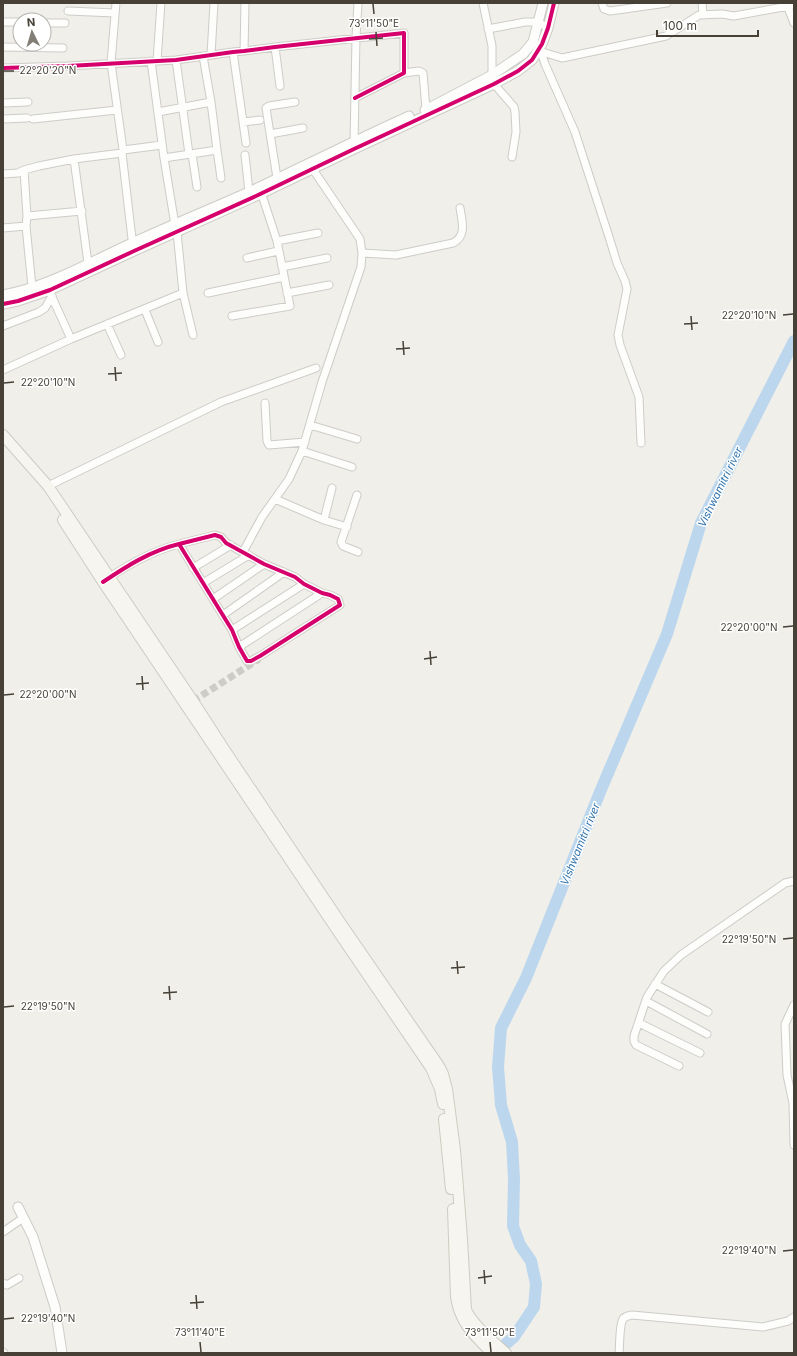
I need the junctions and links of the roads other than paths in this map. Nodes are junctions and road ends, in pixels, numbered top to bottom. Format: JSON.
{"nodes":[{"id":1,"x":116,"y":3,"type":"edge"},
{"id":2,"x":161,"y":3,"type":"edge"},
{"id":3,"x":214,"y":3,"type":"edge"},
{"id":4,"x":245,"y":3,"type":"edge"},
{"id":5,"x":358,"y":3,"type":"edge"},
{"id":6,"x":484,"y":3,"type":"edge"},
{"id":7,"x":543,"y":3,"type":"edge"},
{"id":8,"x":554,"y":3,"type":"edge"},
{"id":9,"x":602,"y":3,"type":"edge"},
{"id":10,"x":667,"y":3,"type":"edge"},
{"id":11,"x":702,"y":3,"type":"edge"},
{"id":12,"x":790,"y":5,"type":"edge"},
{"id":13,"x":773,"y":6,"type":"edge"},
{"id":14,"x":68,"y":12,"type":"dead end"},
{"id":15,"x":115,"y":12,"type":"junction"},
{"id":16,"x":703,"y":14,"type":"junction"},
{"id":17,"x":538,"y":22,"type":"junction"},
{"id":18,"x":52,"y":23,"type":"edge"},
{"id":19,"x":65,"y":23,"type":"dead end"},
{"id":20,"x":794,"y":23,"type":"edge"},
{"id":21,"x":548,"y":28,"type":"junction"},
{"id":22,"x":488,"y":29,"type":"junction"},
{"id":23,"x":356,"y":38,"type":"junction"},
{"id":24,"x":3,"y":47,"type":"edge"},
{"id":25,"x":275,"y":47,"type":"junction"},
{"id":26,"x":63,"y":48,"type":"dead end"},
{"id":27,"x":244,"y":51,"type":"junction"},
{"id":28,"x":232,"y":52,"type":"junction"},
{"id":29,"x":539,"y":52,"type":"junction"},
{"id":30,"x":207,"y":55,"type":"junction"},
{"id":31,"x":176,"y":60,"type":"junction"},
{"id":32,"x":154,"y":61,"type":"junction"},
{"id":33,"x":111,"y":63,"type":"junction"},
{"id":34,"x":3,"y":68,"type":"edge"},
{"id":35,"x":404,"y":73,"type":"junction"},
{"id":36,"x":492,"y":75,"type":"junction"},
{"id":37,"x":494,"y":84,"type":"junction"},
{"id":38,"x":280,"y":86,"type":"dead end"},
{"id":39,"x":355,"y":98,"type":"junction"},
{"id":40,"x":28,"y":102,"type":"dead end"},
{"id":41,"x":211,"y":102,"type":"junction"},
{"id":42,"x":295,"y":102,"type":"dead end"},
{"id":43,"x":3,"y":103,"type":"edge"},
{"id":44,"x":182,"y":107,"type":"junction"},
{"id":45,"x":426,"y":109,"type":"junction"},
{"id":46,"x":117,"y":110,"type":"junction"},
{"id":47,"x":158,"y":112,"type":"junction"},
{"id":48,"x":3,"y":118,"type":"edge"},
{"id":49,"x":260,"y":120,"type":"dead end"},
{"id":50,"x":243,"y":122,"type":"junction"},
{"id":51,"x":304,"y":128,"type":"dead end"},
{"id":52,"x":270,"y":134,"type":"junction"},
{"id":53,"x":246,"y":143,"type":"dead end"},
{"id":54,"x":162,"y":145,"type":"junction"},
{"id":55,"x":354,"y":145,"type":"junction"},
{"id":56,"x":217,"y":150,"type":"junction"},
{"id":57,"x":123,"y":151,"type":"junction"},
{"id":58,"x":190,"y":154,"type":"junction"},
{"id":59,"x":245,"y":155,"type":"dead end"},
{"id":60,"x":512,"y":157,"type":"dead end"},
{"id":61,"x":164,"y":158,"type":"junction"},
{"id":62,"x":74,"y":159,"type":"junction"},
{"id":63,"x":310,"y":166,"type":"junction"},
{"id":64,"x":24,"y":170,"type":"junction"},
{"id":65,"x":3,"y":174,"type":"edge"},
{"id":66,"x":221,"y":178,"type":"dead end"},
{"id":67,"x":277,"y":178,"type":"junction"},
{"id":68,"x":197,"y":187,"type":"dead end"},
{"id":69,"x":261,"y":190,"type":"junction"},
{"id":70,"x":249,"y":192,"type":"junction"},
{"id":71,"x":460,"y":208,"type":"dead end"},
{"id":72,"x":82,"y":211,"type":"junction"},
{"id":73,"x":27,"y":216,"type":"junction"},
{"id":74,"x":26,"y":226,"type":"junction"},
{"id":75,"x":3,"y":228,"type":"edge"},
{"id":76,"x":176,"y":229,"type":"junction"},
{"id":77,"x":318,"y":233,"type":"dead end"},
{"id":78,"x":277,"y":242,"type":"junction"},
{"id":79,"x":133,"y":247,"type":"junction"},
{"id":80,"x":278,"y":251,"type":"junction"},
{"id":81,"x":362,"y":253,"type":"junction"},
{"id":82,"x":247,"y":258,"type":"dead end"},
{"id":83,"x":327,"y":258,"type":"dead end"},
{"id":84,"x":88,"y":263,"type":"junction"},
{"id":85,"x":282,"y":267,"type":"junction"},
{"id":86,"x":284,"y":277,"type":"junction"},
{"id":87,"x":329,"y":285,"type":"dead end"},
{"id":88,"x":32,"y":287,"type":"junction"},
{"id":89,"x":49,"y":290,"type":"junction"},
{"id":90,"x":183,"y":293,"type":"junction"},
{"id":91,"x":208,"y":293,"type":"dead end"},
{"id":92,"x":287,"y":293,"type":"junction"},
{"id":93,"x":3,"y":295,"type":"edge"},
{"id":94,"x":3,"y":304,"type":"edge"},
{"id":95,"x":145,"y":310,"type":"junction"},
{"id":96,"x":232,"y":316,"type":"dead end"},
{"id":97,"x":108,"y":324,"type":"junction"},
{"id":98,"x":3,"y":326,"type":"edge"},
{"id":99,"x":194,"y":335,"type":"dead end"},
{"id":100,"x":71,"y":339,"type":"junction"},
{"id":101,"x":158,"y":342,"type":"dead end"},
{"id":102,"x":121,"y":355,"type":"dead end"},
{"id":103,"x":316,"y":368,"type":"dead end"},
{"id":104,"x":3,"y":370,"type":"edge"},
{"id":105,"x":265,"y":403,"type":"dead end"},
{"id":106,"x":310,"y":425,"type":"junction"},
{"id":107,"x":3,"y":435,"type":"edge"},
{"id":108,"x":357,"y":439,"type":"dead end"},
{"id":109,"x":305,"y":442,"type":"junction"},
{"id":110,"x":641,"y":443,"type":"dead end"},
{"id":111,"x":3,"y":445,"type":"edge"},
{"id":112,"x":302,"y":451,"type":"junction"},
{"id":113,"x":352,"y":467,"type":"dead end"},
{"id":114,"x":332,"y":488,"type":"dead end"},
{"id":115,"x":48,"y":489,"type":"junction"},
{"id":116,"x":357,"y":495,"type":"dead end"},
{"id":117,"x":275,"y":499,"type":"junction"},
{"id":118,"x":324,"y":520,"type":"junction"},
{"id":119,"x":346,"y":527,"type":"junction"},
{"id":120,"x":179,"y":544,"type":"junction"},
{"id":121,"x":231,"y":545,"type":"junction"},
{"id":122,"x":358,"y":552,"type":"dead end"},
{"id":123,"x":246,"y":553,"type":"junction"},
{"id":124,"x":264,"y":564,"type":"junction"},
{"id":125,"x":193,"y":568,"type":"junction"},
{"id":126,"x":284,"y":572,"type":"junction"},
{"id":127,"x":106,"y":580,"type":"junction"},
{"id":128,"x":203,"y":583,"type":"junction"},
{"id":129,"x":304,"y":584,"type":"junction"},
{"id":130,"x":322,"y":593,"type":"junction"},
{"id":131,"x":213,"y":599,"type":"junction"},
{"id":132,"x":223,"y":615,"type":"junction"},
{"id":133,"x":232,"y":630,"type":"junction"},
{"id":134,"x":239,"y":647,"type":"junction"},
{"id":135,"x":794,"y":881,"type":"edge"},
{"id":136,"x":655,"y":984,"type":"junction"},
{"id":137,"x":646,"y":1001,"type":"junction"},
{"id":138,"x":794,"y":1005,"type":"edge"},
{"id":139,"x":708,"y":1012,"type":"dead end"},
{"id":140,"x":639,"y":1023,"type":"junction"},
{"id":141,"x":707,"y":1034,"type":"dead end"},
{"id":142,"x":790,"y":1049,"type":"edge"},
{"id":143,"x":700,"y":1054,"type":"dead end"},
{"id":144,"x":679,"y":1066,"type":"dead end"},
{"id":145,"x":790,"y":1075,"type":"edge"},
{"id":146,"x":794,"y":1103,"type":"edge"},
{"id":147,"x":794,"y":1133,"type":"edge"},
{"id":148,"x":794,"y":1145,"type":"edge"},
{"id":149,"x":18,"y":1207,"type":"dead end"},
{"id":150,"x":23,"y":1218,"type":"junction"},
{"id":151,"x":3,"y":1232,"type":"edge"},
{"id":152,"x":19,"y":1278,"type":"dead end"},
{"id":153,"x":3,"y":1284,"type":"edge"},
{"id":154,"x":794,"y":1317,"type":"edge"},
{"id":155,"x":473,"y":1328,"type":"junction"},
{"id":156,"x":62,"y":1353,"type":"edge"},
{"id":157,"x":492,"y":1353,"type":"edge"},
{"id":158,"x":506,"y":1353,"type":"edge"},
{"id":159,"x":619,"y":1353,"type":"edge"}],
"edges":[{"from":1,"to":15,"type":"street"},
{"from":2,"to":32,"type":"street"},
{"from":3,"to":30,"type":"street"},
{"from":4,"to":27,"type":"street"},
{"from":5,"to":23,"type":"street"},
{"from":6,"to":22,"type":"street"},
{"from":7,"to":17,"type":"street"},
{"from":8,"to":21,"type":"street"},
{"from":9,"to":10,"type":"street"},
{"from":11,"to":16,"type":"street"},
{"from":12,"to":13,"type":"street"},
{"from":12,"to":20,"type":"street"},
{"from":13,"to":16,"type":"street"},
{"from":14,"to":15,"type":"street"},
{"from":15,"to":33,"type":"street"},
{"from":16,"to":29,"type":"street"},
{"from":17,"to":21,"type":"street"},
{"from":17,"to":22,"type":"street"},
{"from":17,"to":36,"type":"street"},
{"from":18,"to":19,"type":"street"},
{"from":21,"to":29,"type":"street"},
{"from":22,"to":36,"type":"street"},
{"from":23,"to":25,"type":"street"},
{"from":23,"to":35,"type":"street"},
{"from":23,"to":39,"type":"street"},
{"from":24,"to":26,"type":"street"},
{"from":25,"to":27,"type":"street"},
{"from":25,"to":38,"type":"street"},
{"from":27,"to":28,"type":"street"},
{"from":28,"to":30,"type":"street"},
{"from":28,"to":50,"type":"street"},
{"from":29,"to":37,"type":"street"},
{"from":29,"to":110,"type":"street"},
{"from":30,"to":31,"type":"street"},
{"from":30,"to":41,"type":"street"},
{"from":31,"to":32,"type":"street"},
{"from":31,"to":44,"type":"street"},
{"from":32,"to":33,"type":"street"},
{"from":32,"to":47,"type":"street"},
{"from":33,"to":34,"type":"street"},
{"from":33,"to":46,"type":"street"},
{"from":35,"to":39,"type":"street"},
{"from":35,"to":45,"type":"street"},
{"from":36,"to":37,"type":"street"},
{"from":36,"to":45,"type":"street"},
{"from":37,"to":55,"type":"street"},
{"from":37,"to":60,"type":"street"},
{"from":39,"to":55,"type":"street"},
{"from":40,"to":43,"type":"street"},
{"from":41,"to":44,"type":"street"},
{"from":41,"to":56,"type":"street"},
{"from":42,"to":52,"type":"street"},
{"from":44,"to":47,"type":"street"},
{"from":44,"to":58,"type":"street"},
{"from":45,"to":55,"type":"street"},
{"from":46,"to":48,"type":"street"},
{"from":46,"to":57,"type":"street"},
{"from":47,"to":54,"type":"street"},
{"from":49,"to":50,"type":"street"},
{"from":50,"to":53,"type":"street"},
{"from":51,"to":52,"type":"street"},
{"from":52,"to":67,"type":"street"},
{"from":54,"to":57,"type":"street"},
{"from":54,"to":61,"type":"street"},
{"from":55,"to":63,"type":"street"},
{"from":56,"to":58,"type":"street"},
{"from":56,"to":66,"type":"street"},
{"from":57,"to":62,"type":"street"},
{"from":57,"to":79,"type":"street"},
{"from":58,"to":61,"type":"street"},
{"from":58,"to":68,"type":"street"},
{"from":59,"to":70,"type":"street"},
{"from":61,"to":76,"type":"street"},
{"from":62,"to":64,"type":"street"},
{"from":62,"to":72,"type":"street"},
{"from":63,"to":67,"type":"street"},
{"from":63,"to":69,"type":"street"},
{"from":63,"to":81,"type":"street"},
{"from":64,"to":65,"type":"street"},
{"from":64,"to":73,"type":"street"},
{"from":67,"to":69,"type":"street"},
{"from":69,"to":70,"type":"street"},
{"from":69,"to":76,"type":"street"},
{"from":69,"to":78,"type":"street"},
{"from":70,"to":76,"type":"street"},
{"from":71,"to":81,"type":"street"},
{"from":72,"to":73,"type":"street"},
{"from":72,"to":84,"type":"street"},
{"from":73,"to":74,"type":"street"},
{"from":74,"to":75,"type":"street"},
{"from":74,"to":88,"type":"street"},
{"from":76,"to":79,"type":"street"},
{"from":76,"to":90,"type":"street"},
{"from":77,"to":78,"type":"street"},
{"from":78,"to":80,"type":"street"},
{"from":79,"to":84,"type":"street"},
{"from":79,"to":89,"type":"street"},
{"from":80,"to":82,"type":"street"},
{"from":80,"to":85,"type":"street"},
{"from":81,"to":106,"type":"street"},
{"from":83,"to":85,"type":"street"},
{"from":84,"to":89,"type":"street"},
{"from":85,"to":86,"type":"street"},
{"from":86,"to":91,"type":"street"},
{"from":86,"to":92,"type":"street"},
{"from":87,"to":92,"type":"street"},
{"from":88,"to":89,"type":"street"},
{"from":88,"to":93,"type":"street"},
{"from":89,"to":94,"type":"street"},
{"from":89,"to":98,"type":"street"},
{"from":89,"to":100,"type":"street"},
{"from":90,"to":95,"type":"street"},
{"from":90,"to":99,"type":"street"},
{"from":92,"to":96,"type":"street"},
{"from":95,"to":97,"type":"street"},
{"from":95,"to":101,"type":"street"},
{"from":97,"to":100,"type":"street"},
{"from":97,"to":102,"type":"street"},
{"from":100,"to":104,"type":"street"},
{"from":103,"to":115,"type":"street"},
{"from":105,"to":109,"type":"street"},
{"from":106,"to":108,"type":"street"},
{"from":106,"to":109,"type":"street"},
{"from":107,"to":115,"type":"main road"},
{"from":109,"to":112,"type":"street"},
{"from":111,"to":115,"type":"main road"},
{"from":112,"to":113,"type":"street"},
{"from":112,"to":117,"type":"street"},
{"from":114,"to":118,"type":"street"},
{"from":115,"to":127,"type":"main road"},
{"from":116,"to":119,"type":"street"},
{"from":117,"to":118,"type":"street"},
{"from":117,"to":123,"type":"street"},
{"from":118,"to":119,"type":"street"},
{"from":119,"to":122,"type":"street"},
{"from":120,"to":121,"type":"street"},
{"from":120,"to":125,"type":"street"},
{"from":120,"to":127,"type":"street"},
{"from":121,"to":123,"type":"street"},
{"from":121,"to":125,"type":"street"},
{"from":123,"to":124,"type":"street"},
{"from":123,"to":128,"type":"street"},
{"from":124,"to":126,"type":"street"},
{"from":124,"to":131,"type":"street"},
{"from":125,"to":128,"type":"street"},
{"from":126,"to":129,"type":"street"},
{"from":126,"to":132,"type":"street"},
{"from":127,"to":155,"type":"main road"},
{"from":128,"to":131,"type":"street"},
{"from":129,"to":130,"type":"street"},
{"from":129,"to":133,"type":"street"},
{"from":130,"to":134,"type":"street"},
{"from":130,"to":134,"type":"street"},
{"from":131,"to":132,"type":"street"},
{"from":132,"to":133,"type":"street"},
{"from":133,"to":134,"type":"street"},
{"from":135,"to":136,"type":"street"},
{"from":136,"to":137,"type":"street"},
{"from":136,"to":139,"type":"street"},
{"from":137,"to":140,"type":"street"},
{"from":137,"to":141,"type":"street"},
{"from":138,"to":142,"type":"street"},
{"from":140,"to":143,"type":"street"},
{"from":140,"to":144,"type":"street"},
{"from":142,"to":145,"type":"street"},
{"from":145,"to":146,"type":"street"},
{"from":146,"to":147,"type":"street"},
{"from":147,"to":148,"type":"street"},
{"from":149,"to":150,"type":"street"},
{"from":150,"to":151,"type":"street"},
{"from":150,"to":156,"type":"street"},
{"from":152,"to":153,"type":"street"},
{"from":154,"to":159,"type":"street"},
{"from":155,"to":157,"type":"main road"},
{"from":155,"to":158,"type":"main road"}]}
